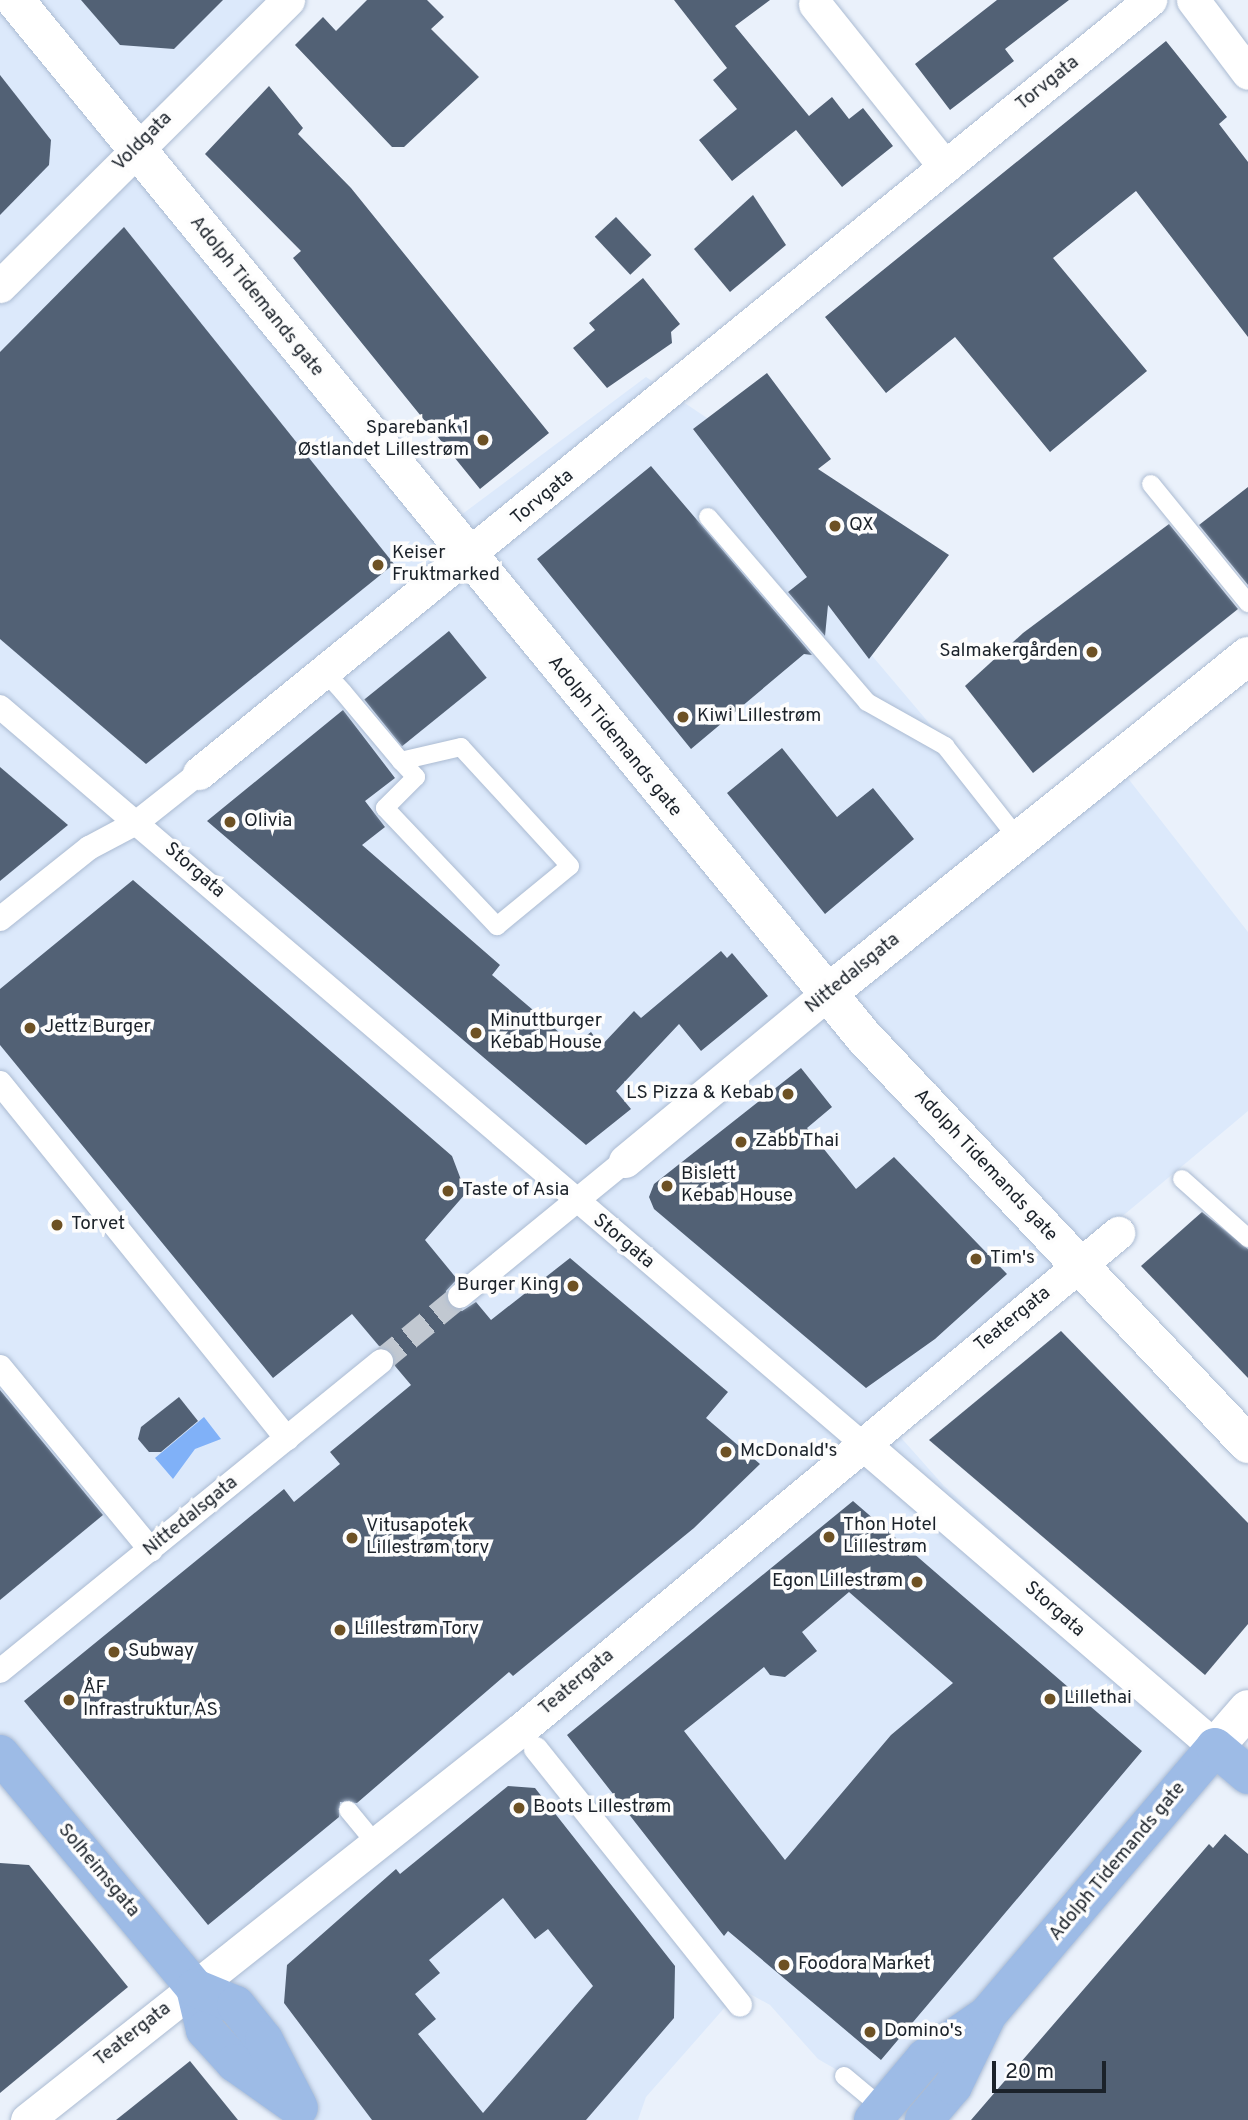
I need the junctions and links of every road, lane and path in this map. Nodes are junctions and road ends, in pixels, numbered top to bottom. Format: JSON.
{"nodes":[{"id":1,"x":15,"y":0,"type":"edge"},
{"id":2,"x":288,"y":0,"type":"edge"},
{"id":3,"x":1150,"y":0,"type":"edge"},
{"id":4,"x":1193,"y":0,"type":"edge"},
{"id":5,"x":814,"y":4,"type":"dead end"},
{"id":6,"x":1248,"y":73,"type":"edge"},
{"id":7,"x":136,"y":148,"type":"junction"},
{"id":8,"x":945,"y":167,"type":"junction"},
{"id":9,"x":0,"y":286,"type":"edge"},
{"id":10,"x":1152,"y":484,"type":"dead end"},
{"id":11,"x":708,"y":517,"type":"dead end"},
{"id":12,"x":468,"y":559,"type":"junction"},
{"id":13,"x":1248,"y":603,"type":"edge"},
{"id":14,"x":1248,"y":656,"type":"edge"},
{"id":15,"x":325,"y":672,"type":"junction"},
{"id":16,"x":0,"y":707,"type":"edge"},
{"id":17,"x":401,"y":761,"type":"junction"},
{"id":18,"x":199,"y":773,"type":"joint"},
{"id":19,"x":136,"y":822,"type":"junction"},
{"id":20,"x":1020,"y":840,"type":"junction"},
{"id":21,"x":0,"y":919,"type":"edge"},
{"id":22,"x":827,"y":994,"type":"junction"},
{"id":23,"x":0,"y":1083,"type":"edge"},
{"id":24,"x":625,"y":1161,"type":"joint"},
{"id":25,"x":1182,"y":1180,"type":"dead end"},
{"id":26,"x":575,"y":1201,"type":"junction"},
{"id":27,"x":1118,"y":1233,"type":"dead end"},
{"id":28,"x":1248,"y":1238,"type":"edge"},
{"id":29,"x":1079,"y":1266,"type":"junction"},
{"id":30,"x":460,"y":1296,"type":"tunnel mouth"},
{"id":31,"x":382,"y":1361,"type":"tunnel mouth"},
{"id":32,"x":0,"y":1367,"type":"edge"},
{"id":33,"x":287,"y":1439,"type":"junction"},
{"id":34,"x":863,"y":1444,"type":"junction"},
{"id":35,"x":1248,"y":1444,"type":"edge"},
{"id":36,"x":151,"y":1549,"type":"junction"},
{"id":37,"x":0,"y":1671,"type":"edge"},
{"id":38,"x":1248,"y":1709,"type":"edge"},
{"id":39,"x":1215,"y":1747,"type":"junction"},
{"id":40,"x":536,"y":1749,"type":"dead end"},
{"id":41,"x":0,"y":1754,"type":"edge"},
{"id":42,"x":1248,"y":1775,"type":"edge"},
{"id":43,"x":348,"y":1810,"type":"dead end"},
{"id":44,"x":376,"y":1844,"type":"junction"},
{"id":45,"x":195,"y":1988,"type":"junction"},
{"id":46,"x":740,"y":2005,"type":"dead end"},
{"id":47,"x":988,"y":2014,"type":"junction"},
{"id":48,"x":845,"y":2076,"type":"dead end"},
{"id":49,"x":303,"y":2114,"type":"edge"},
{"id":50,"x":884,"y":2116,"type":"edge"},
{"id":51,"x":27,"y":2120,"type":"edge"},
{"id":52,"x":924,"y":2120,"type":"edge"}],
"edges":[{"from":1,"to":7,"type":"main road","name":"Adolph Tidemands gate"},
{"from":2,"to":7,"type":"street","name":"Voldgata"},
{"from":3,"to":8,"type":"street","name":"Torvgata"},
{"from":4,"to":6,"type":"street"},
{"from":5,"to":8,"type":"street"},
{"from":7,"to":9,"type":"street","name":"Voldgata"},
{"from":7,"to":12,"type":"main road","name":"Adolph Tidemands gate"},
{"from":8,"to":12,"type":"street","name":"Torvgata"},
{"from":10,"to":13,"type":"lane"},
{"from":11,"to":20,"type":"lane"},
{"from":12,"to":15,"type":"street","name":"Torvgata"},
{"from":12,"to":22,"type":"main road","name":"Adolph Tidemands gate"},
{"from":14,"to":20,"type":"main road","name":"Nittedalsgata"},
{"from":15,"to":17,"type":"lane"},
{"from":15,"to":18,"type":"street","name":"Torvgata"},
{"from":16,"to":19,"type":"street","name":"Storgata"},
{"from":17,"to":17,"type":"lane"},
{"from":18,"to":19,"type":"street","name":"Torvgata"},
{"from":19,"to":21,"type":"street"},
{"from":19,"to":26,"type":"street","name":"Storgata"},
{"from":20,"to":22,"type":"main road","name":"Nittedalsgata"},
{"from":22,"to":24,"type":"street","name":"Nittedalsgata"},
{"from":22,"to":29,"type":"main road","name":"Adolph Tidemands gate"},
{"from":23,"to":33,"type":"street"},
{"from":24,"to":26,"type":"street","name":"Nittedalsgata"},
{"from":25,"to":28,"type":"lane"},
{"from":26,"to":30,"type":"street","name":"Nittedalsgata"},
{"from":26,"to":34,"type":"street","name":"Storgata"},
{"from":27,"to":29,"type":"street","name":"Teatergata"},
{"from":29,"to":34,"type":"street","name":"Teatergata"},
{"from":29,"to":35,"type":"main road","name":"Adolph Tidemands gate"},
{"from":31,"to":33,"type":"street","name":"Nittedalsgata"},
{"from":32,"to":36,"type":"street"},
{"from":33,"to":36,"type":"street","name":"Nittedalsgata"},
{"from":34,"to":39,"type":"street","name":"Storgata"},
{"from":34,"to":44,"type":"street","name":"Teatergata"},
{"from":36,"to":37,"type":"street","name":"Nittedalsgata"},
{"from":38,"to":39,"type":"main road","name":"Adolph Tidemands gate"},
{"from":39,"to":42,"type":"main road","name":"Storgata"},
{"from":39,"to":47,"type":"main road","name":"Adolph Tidemands gate"},
{"from":40,"to":46,"type":"street"},
{"from":41,"to":45,"type":"main road","name":"Solheimsgata"},
{"from":43,"to":44,"type":"lane"},
{"from":44,"to":45,"type":"street","name":"Teatergata"},
{"from":45,"to":49,"type":"main road","name":"Solheimsgata"},
{"from":45,"to":51,"type":"street","name":"Teatergata"},
{"from":47,"to":50,"type":"main road","name":"Adolph Tidemands gate"},
{"from":47,"to":52,"type":"main road","name":"Adolph Tidemands gate"},
{"from":48,"to":50,"type":"lane"}]}
